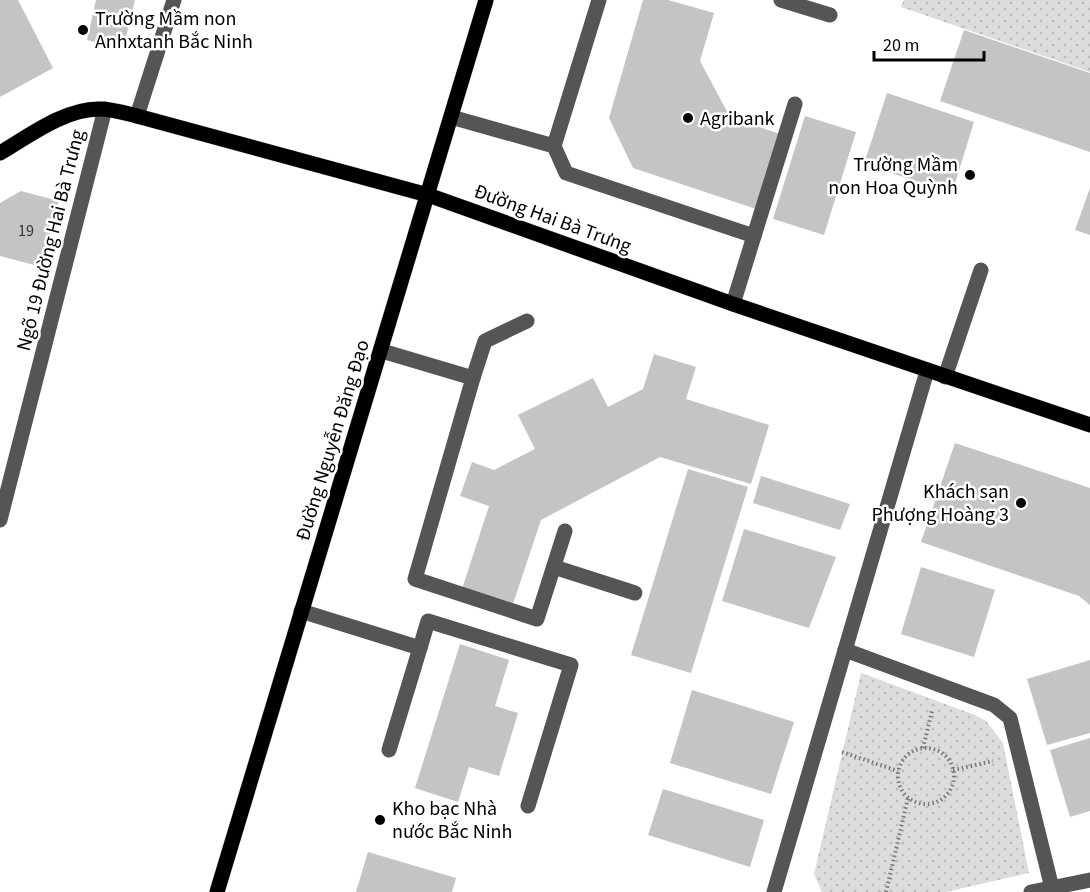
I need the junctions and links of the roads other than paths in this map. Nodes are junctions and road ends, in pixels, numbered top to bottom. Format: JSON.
{"nodes":[{"id":1,"x":174,"y":0,"type":"edge"},
{"id":2,"x":486,"y":0,"type":"edge"},
{"id":3,"x":599,"y":0,"type":"edge"},
{"id":4,"x":781,"y":0,"type":"edge"},
{"id":5,"x":830,"y":15,"type":"dead end"},
{"id":6,"x":795,"y":104,"type":"dead end"},
{"id":7,"x":105,"y":109,"type":"junction"},
{"id":8,"x":137,"y":116,"type":"junction"},
{"id":9,"x":451,"y":117,"type":"junction"},
{"id":10,"x":554,"y":146,"type":"junction"},
{"id":11,"x":0,"y":153,"type":"edge"},
{"id":12,"x":428,"y":195,"type":"junction"},
{"id":13,"x":754,"y":236,"type":"junction"},
{"id":14,"x":981,"y":270,"type":"dead end"},
{"id":15,"x":733,"y":304,"type":"junction"},
{"id":16,"x":527,"y":321,"type":"dead end"},
{"id":17,"x":382,"y":351,"type":"junction"},
{"id":18,"x":927,"y":371,"type":"junction"},
{"id":19,"x":945,"y":377,"type":"junction"},
{"id":20,"x":473,"y":378,"type":"junction"},
{"id":21,"x":1090,"y":425,"type":"edge"},
{"id":22,"x":2,"y":502,"type":"edge"},
{"id":23,"x":0,"y":520,"type":"edge"},
{"id":24,"x":565,"y":531,"type":"dead end"},
{"id":25,"x":554,"y":567,"type":"junction"},
{"id":26,"x":635,"y":594,"type":"dead end"},
{"id":27,"x":302,"y":611,"type":"junction"},
{"id":28,"x":420,"y":648,"type":"junction"},
{"id":29,"x":844,"y":650,"type":"junction"},
{"id":30,"x":388,"y":750,"type":"dead end"},
{"id":31,"x":528,"y":806,"type":"dead end"},
{"id":32,"x":1090,"y":880,"type":"edge"},
{"id":33,"x":1052,"y":888,"type":"junction"},
{"id":34,"x":217,"y":892,"type":"edge"},
{"id":35,"x":774,"y":892,"type":"edge"},
{"id":36,"x":1031,"y":892,"type":"edge"}],
"edges":[{"from":1,"to":8,"type":"street"},
{"from":2,"to":9,"type":"main road","name":"Đường Nguyễn Đăng Đạo"},
{"from":3,"to":10,"type":"street"},
{"from":4,"to":5,"type":"street"},
{"from":6,"to":13,"type":"street"},
{"from":7,"to":8,"type":"main road","name":"Đường Hai Bà Trưng"},
{"from":7,"to":11,"type":"main road","name":"Đường Hai Bà Trưng"},
{"from":7,"to":22,"type":"street","name":"Ngõ 19 Đường Hai Bà Trưng"},
{"from":8,"to":12,"type":"main road","name":"Đường Hai Bà Trưng"},
{"from":9,"to":10,"type":"street"},
{"from":9,"to":12,"type":"main road","name":"Đường Nguyễn Đăng Đạo"},
{"from":10,"to":13,"type":"street"},
{"from":12,"to":15,"type":"main road","name":"Đường Hai Bà Trưng"},
{"from":12,"to":17,"type":"main road","name":"Đường Nguyễn Đăng Đạo"},
{"from":13,"to":15,"type":"street"},
{"from":14,"to":19,"type":"street"},
{"from":15,"to":18,"type":"main road","name":"Đường Hai Bà Trưng"},
{"from":16,"to":20,"type":"street"},
{"from":17,"to":20,"type":"street"},
{"from":17,"to":27,"type":"main road","name":"Đường Nguyễn Đăng Đạo"},
{"from":18,"to":19,"type":"main road","name":"Đường Hai Bà Trưng"},
{"from":18,"to":29,"type":"street"},
{"from":19,"to":21,"type":"main road","name":"Đường Hai Bà Trưng"},
{"from":20,"to":25,"type":"street"},
{"from":22,"to":23,"type":"street","name":"Ngõ 19 Đường Hai Bà Trưng"},
{"from":24,"to":25,"type":"street"},
{"from":25,"to":26,"type":"street"},
{"from":27,"to":28,"type":"street"},
{"from":27,"to":34,"type":"main road","name":"Đường Nguyễn Đăng Đạo"},
{"from":28,"to":30,"type":"street"},
{"from":28,"to":31,"type":"street"},
{"from":29,"to":33,"type":"street"},
{"from":29,"to":35,"type":"street"},
{"from":32,"to":33,"type":"street"},
{"from":33,"to":36,"type":"street"}]}
